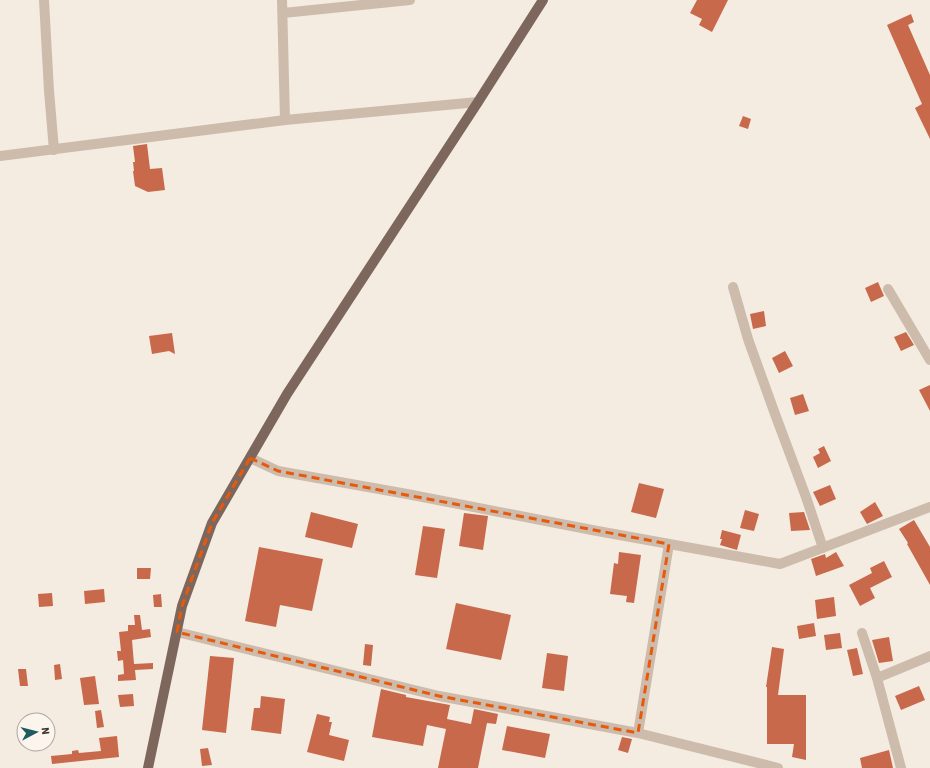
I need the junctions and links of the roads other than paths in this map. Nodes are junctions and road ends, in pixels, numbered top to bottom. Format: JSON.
{"nodes":[{"id":1,"x":44,"y":0,"type":"edge"},
{"id":2,"x":282,"y":0,"type":"edge"},
{"id":3,"x":410,"y":0,"type":"edge"},
{"id":4,"x":543,"y":0,"type":"edge"},
{"id":5,"x":283,"y":13,"type":"junction"},
{"id":6,"x":478,"y":102,"type":"junction"},
{"id":7,"x":285,"y":120,"type":"junction"},
{"id":8,"x":54,"y":150,"type":"junction"},
{"id":9,"x":0,"y":156,"type":"edge"},
{"id":10,"x":733,"y":287,"type":"dead end"},
{"id":11,"x":888,"y":290,"type":"dead end"},
{"id":12,"x":930,"y":360,"type":"edge"},
{"id":13,"x":250,"y":458,"type":"junction"},
{"id":14,"x":930,"y":507,"type":"edge"},
{"id":15,"x":669,"y":544,"type":"junction"},
{"id":16,"x":823,"y":548,"type":"junction"},
{"id":17,"x":177,"y":632,"type":"junction"},
{"id":18,"x":862,"y":633,"type":"dead end"},
{"id":19,"x":930,"y":656,"type":"edge"},
{"id":20,"x":877,"y":678,"type":"junction"},
{"id":21,"x":638,"y":733,"type":"junction"},
{"id":22,"x":148,"y":768,"type":"edge"},
{"id":23,"x":778,"y":768,"type":"edge"},
{"id":24,"x":901,"y":768,"type":"edge"}],
"edges":[{"from":1,"to":8,"type":"street"},
{"from":2,"to":5,"type":"street"},
{"from":3,"to":5,"type":"street"},
{"from":4,"to":6,"type":"main road"},
{"from":5,"to":7,"type":"street"},
{"from":6,"to":7,"type":"street"},
{"from":6,"to":13,"type":"main road"},
{"from":7,"to":8,"type":"street"},
{"from":8,"to":9,"type":"street"},
{"from":10,"to":16,"type":"street"},
{"from":11,"to":12,"type":"street"},
{"from":13,"to":15,"type":"street"},
{"from":13,"to":17,"type":"main road"},
{"from":14,"to":16,"type":"street"},
{"from":15,"to":16,"type":"street"},
{"from":15,"to":21,"type":"street"},
{"from":17,"to":21,"type":"street"},
{"from":17,"to":22,"type":"main road"},
{"from":18,"to":20,"type":"street"},
{"from":19,"to":20,"type":"street"},
{"from":20,"to":24,"type":"street"},
{"from":21,"to":23,"type":"street"}]}
